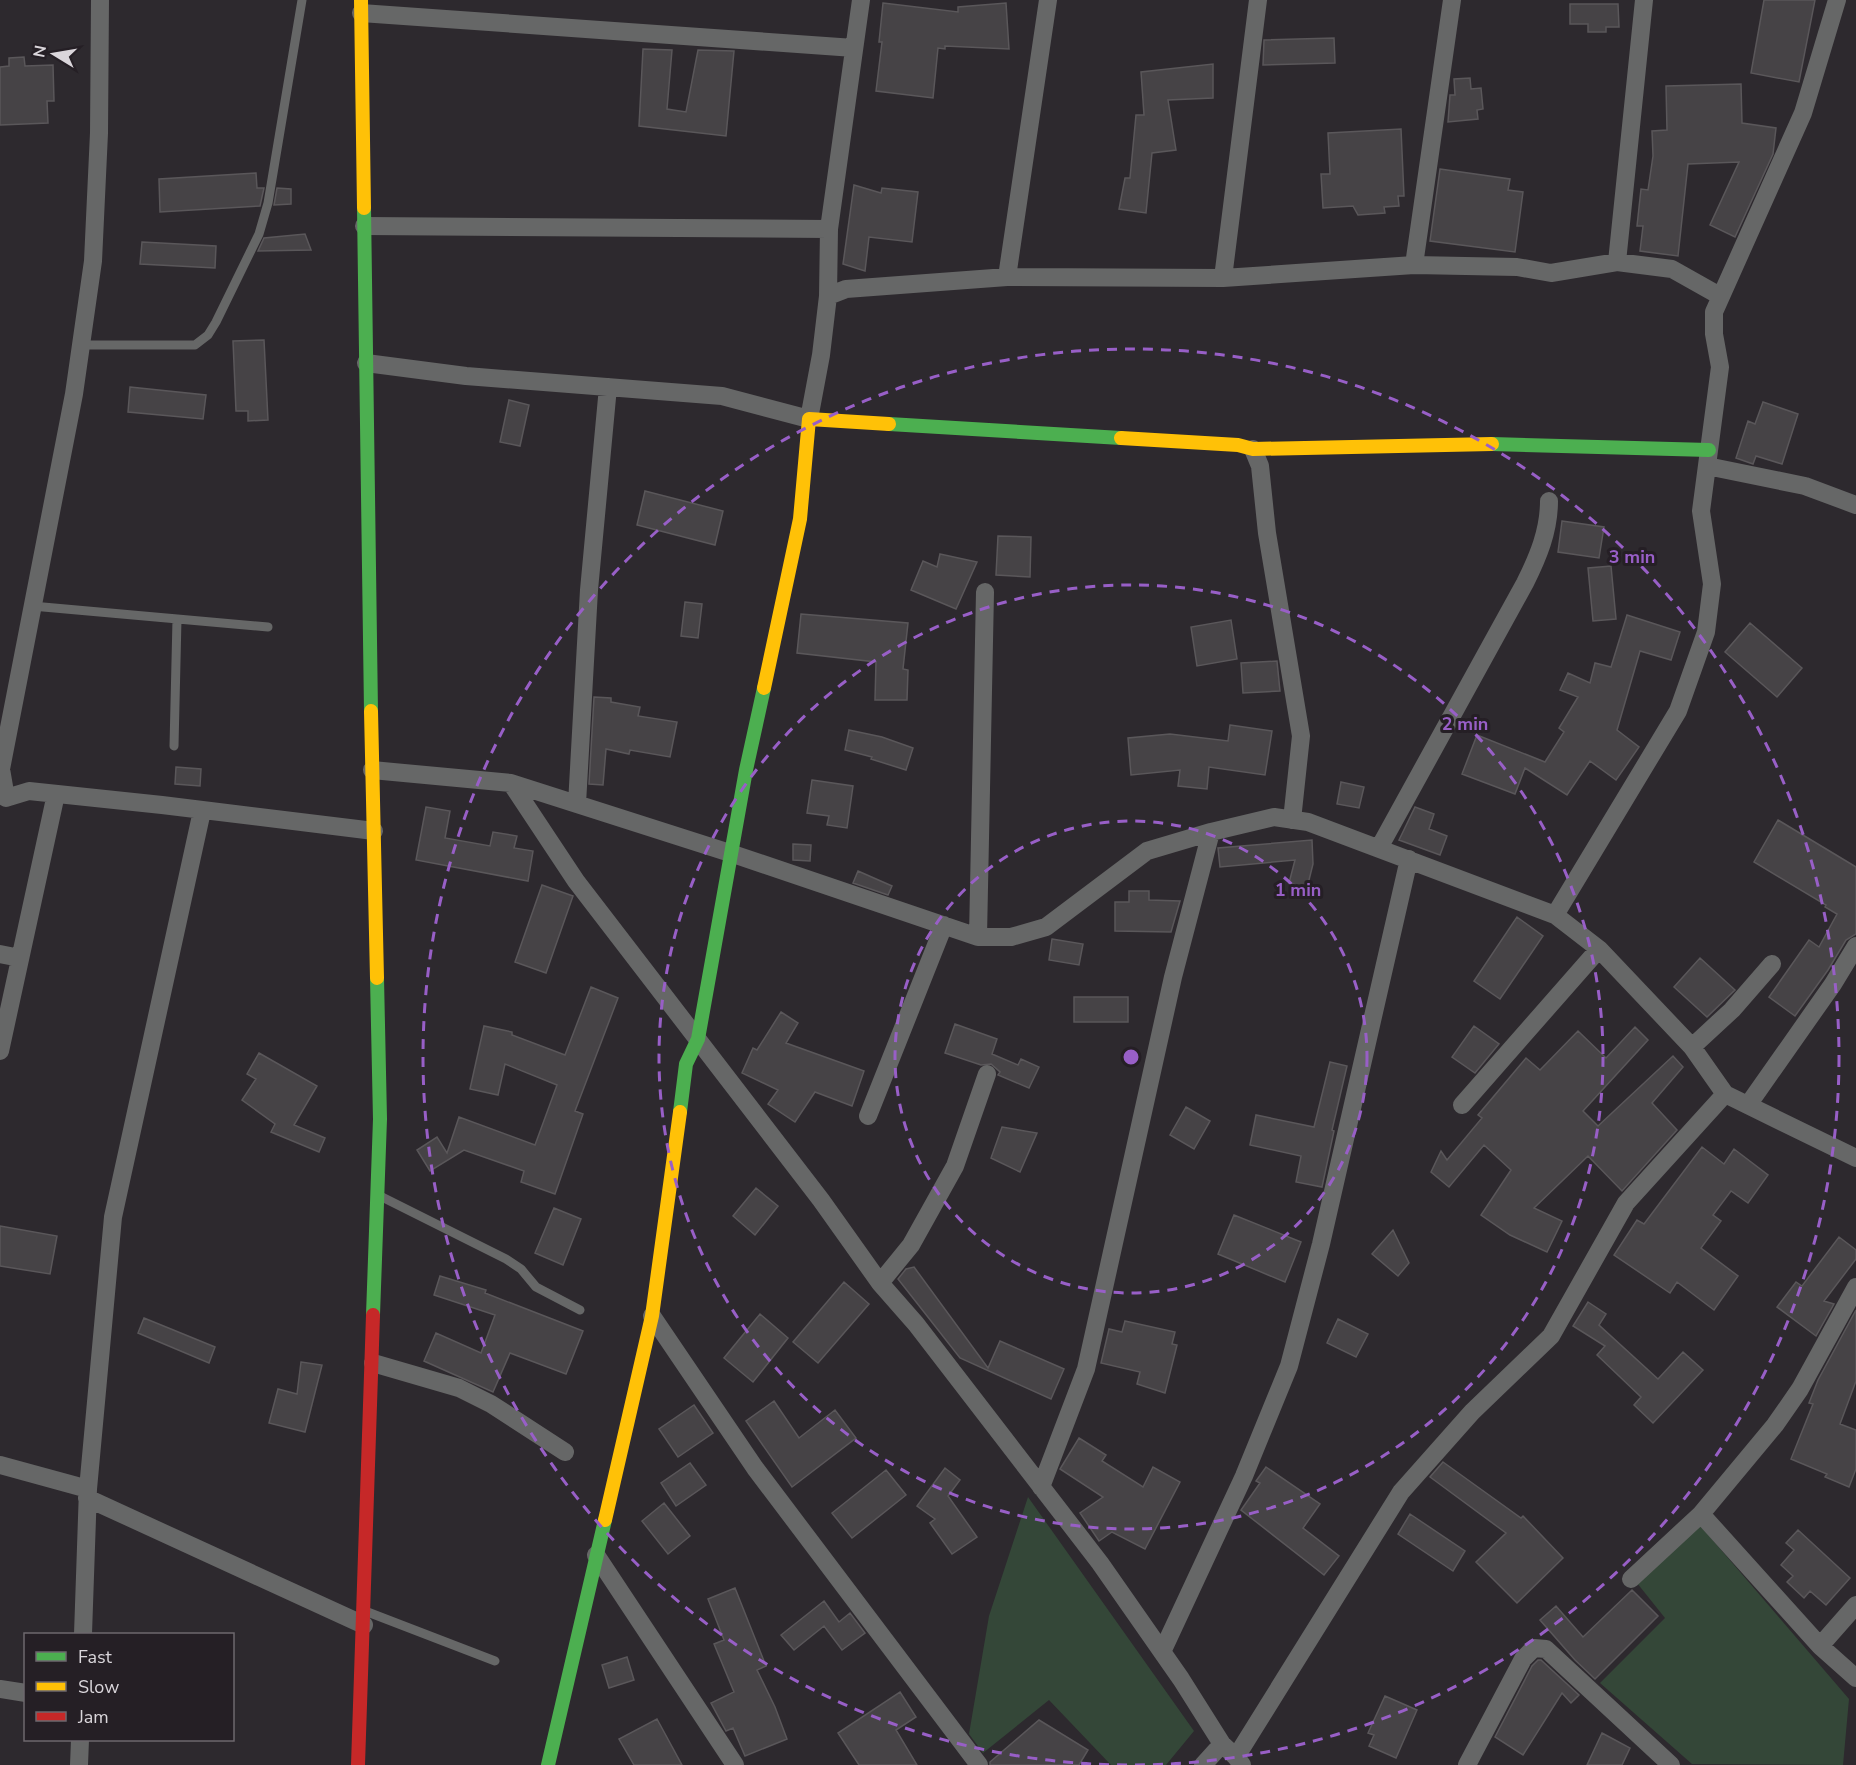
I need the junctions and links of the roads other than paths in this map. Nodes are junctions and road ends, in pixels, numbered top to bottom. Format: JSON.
{"nodes":[{"id":1,"x":100,"y":0,"type":"edge"},
{"id":2,"x":302,"y":0,"type":"edge"},
{"id":3,"x":861,"y":0,"type":"edge"},
{"id":4,"x":1048,"y":0,"type":"edge"},
{"id":5,"x":1258,"y":0,"type":"edge"},
{"id":6,"x":1452,"y":0,"type":"edge"},
{"id":7,"x":1644,"y":0,"type":"edge"},
{"id":8,"x":1837,"y":0,"type":"edge"},
{"id":9,"x":361,"y":7,"type":"edge"},
{"id":10,"x":854,"y":48,"type":"junction"},
{"id":11,"x":364,"y":226,"type":"junction"},
{"id":12,"x":830,"y":229,"type":"junction"},
{"id":13,"x":1617,"y":262,"type":"junction"},
{"id":14,"x":1414,"y":265,"type":"junction"},
{"id":15,"x":1007,"y":277,"type":"junction"},
{"id":16,"x":1223,"y":278,"type":"junction"},
{"id":17,"x":828,"y":296,"type":"junction"},
{"id":18,"x":1720,"y":296,"type":"junction"},
{"id":19,"x":81,"y":345,"type":"junction"},
{"id":20,"x":366,"y":363,"type":"junction"},
{"id":21,"x":608,"y":387,"type":"junction"},
{"id":22,"x":809,"y":419,"type":"junction"},
{"id":23,"x":1253,"y":449,"type":"junction"},
{"id":24,"x":1708,"y":458,"type":"junction"},
{"id":25,"x":1549,"y":501,"type":"dead end"},
{"id":26,"x":1856,"y":505,"type":"edge"},
{"id":27,"x":985,"y":592,"type":"dead end"},
{"id":28,"x":32,"y":606,"type":"junction"},
{"id":29,"x":177,"y":619,"type":"junction"},
{"id":30,"x":268,"y":627,"type":"dead end"},
{"id":31,"x":174,"y":746,"type":"dead end"},
{"id":32,"x":372,"y":770,"type":"junction"},
{"id":33,"x":511,"y":783,"type":"junction"},
{"id":34,"x":56,"y":794,"type":"junction"},
{"id":35,"x":3,"y":797,"type":"edge"},
{"id":36,"x":577,"y":804,"type":"junction"},
{"id":37,"x":202,"y":811,"type":"junction"},
{"id":38,"x":1292,"y":820,"type":"junction"},
{"id":39,"x":374,"y":831,"type":"junction"},
{"id":40,"x":1211,"y":832,"type":"junction"},
{"id":41,"x":1379,"y":848,"type":"junction"},
{"id":42,"x":730,"y":853,"type":"junction"},
{"id":43,"x":1409,"y":859,"type":"junction"},
{"id":44,"x":1555,"y":915,"type":"junction"},
{"id":45,"x":944,"y":925,"type":"junction"},
{"id":46,"x":978,"y":937,"type":"junction"},
{"id":47,"x":1856,"y":945,"type":"edge"},
{"id":48,"x":1599,"y":949,"type":"junction"},
{"id":49,"x":0,"y":954,"type":"edge"},
{"id":50,"x":20,"y":958,"type":"junction"},
{"id":51,"x":1772,"y":964,"type":"dead end"},
{"id":52,"x":698,"y":1039,"type":"junction"},
{"id":53,"x":1692,"y":1047,"type":"junction"},
{"id":54,"x":0,"y":1051,"type":"edge"},
{"id":55,"x":987,"y":1074,"type":"dead end"},
{"id":56,"x":1725,"y":1094,"type":"junction"},
{"id":57,"x":1462,"y":1105,"type":"dead end"},
{"id":58,"x":1748,"y":1105,"type":"junction"},
{"id":59,"x":868,"y":1116,"type":"dead end"},
{"id":60,"x":1856,"y":1158,"type":"edge"},
{"id":61,"x":378,"y":1195,"type":"junction"},
{"id":62,"x":880,"y":1283,"type":"junction"},
{"id":63,"x":1856,"y":1287,"type":"edge"},
{"id":64,"x":580,"y":1310,"type":"dead end"},
{"id":65,"x":652,"y":1316,"type":"junction"},
{"id":66,"x":373,"y":1363,"type":"junction"},
{"id":67,"x":565,"y":1452,"type":"dead end"},
{"id":68,"x":0,"y":1465,"type":"edge"},
{"id":69,"x":1041,"y":1487,"type":"junction"},
{"id":70,"x":88,"y":1493,"type":"junction"},
{"id":71,"x":1701,"y":1514,"type":"junction"},
{"id":72,"x":596,"y":1555,"type":"junction"},
{"id":73,"x":1631,"y":1579,"type":"dead end"},
{"id":74,"x":1856,"y":1605,"type":"edge"},
{"id":75,"x":364,"y":1618,"type":"junction"},
{"id":76,"x":83,"y":1633,"type":"edge"},
{"id":77,"x":1820,"y":1646,"type":"junction"},
{"id":78,"x":1162,"y":1652,"type":"junction"},
{"id":79,"x":495,"y":1661,"type":"dead end"},
{"id":80,"x":1856,"y":1678,"type":"edge"},
{"id":81,"x":0,"y":1689,"type":"edge"},
{"id":82,"x":24,"y":1693,"type":"edge"},
{"id":83,"x":80,"y":1741,"type":"edge"},
{"id":84,"x":1222,"y":1744,"type":"junction"},
{"id":85,"x":1239,"y":1761,"type":"edge"},
{"id":86,"x":79,"y":1765,"type":"edge"},
{"id":87,"x":358,"y":1765,"type":"edge"},
{"id":88,"x":548,"y":1765,"type":"edge"},
{"id":89,"x":735,"y":1765,"type":"edge"},
{"id":90,"x":979,"y":1765,"type":"edge"},
{"id":91,"x":1203,"y":1765,"type":"edge"},
{"id":92,"x":1467,"y":1765,"type":"edge"},
{"id":93,"x":1671,"y":1765,"type":"edge"}],
"edges":[{"from":1,"to":19,"type":"street"},
{"from":2,"to":19,"type":"lane"},
{"from":3,"to":10,"type":"street"},
{"from":4,"to":15,"type":"street"},
{"from":5,"to":16,"type":"street"},
{"from":6,"to":14,"type":"street"},
{"from":7,"to":13,"type":"street"},
{"from":8,"to":18,"type":"street"},
{"from":9,"to":10,"type":"street"},
{"from":9,"to":11,"type":"street"},
{"from":10,"to":12,"type":"street"},
{"from":11,"to":12,"type":"street"},
{"from":11,"to":20,"type":"street"},
{"from":12,"to":17,"type":"street"},
{"from":13,"to":14,"type":"street"},
{"from":13,"to":18,"type":"street"},
{"from":14,"to":16,"type":"street"},
{"from":15,"to":16,"type":"street"},
{"from":15,"to":17,"type":"street"},
{"from":17,"to":22,"type":"street"},
{"from":18,"to":24,"type":"street"},
{"from":19,"to":28,"type":"street"},
{"from":20,"to":21,"type":"street"},
{"from":20,"to":32,"type":"street"},
{"from":21,"to":22,"type":"street"},
{"from":21,"to":36,"type":"street"},
{"from":22,"to":23,"type":"street"},
{"from":22,"to":42,"type":"street"},
{"from":23,"to":24,"type":"street"},
{"from":23,"to":38,"type":"street"},
{"from":24,"to":26,"type":"street"},
{"from":24,"to":44,"type":"street"},
{"from":25,"to":41,"type":"street"},
{"from":27,"to":46,"type":"street"},
{"from":28,"to":29,"type":"lane"},
{"from":28,"to":35,"type":"street"},
{"from":29,"to":30,"type":"lane"},
{"from":29,"to":31,"type":"lane"},
{"from":32,"to":33,"type":"street"},
{"from":32,"to":39,"type":"street"},
{"from":33,"to":36,"type":"street"},
{"from":33,"to":52,"type":"street"},
{"from":34,"to":35,"type":"street"},
{"from":34,"to":37,"type":"street"},
{"from":34,"to":50,"type":"street"},
{"from":36,"to":42,"type":"street"},
{"from":37,"to":39,"type":"street"},
{"from":37,"to":70,"type":"street"},
{"from":38,"to":40,"type":"street"},
{"from":38,"to":41,"type":"street"},
{"from":39,"to":61,"type":"street"},
{"from":40,"to":46,"type":"street"},
{"from":40,"to":69,"type":"street"},
{"from":41,"to":43,"type":"street"},
{"from":42,"to":45,"type":"street"},
{"from":42,"to":52,"type":"street"},
{"from":43,"to":44,"type":"street"},
{"from":43,"to":78,"type":"street"},
{"from":44,"to":48,"type":"street"},
{"from":45,"to":46,"type":"street"},
{"from":45,"to":59,"type":"street"},
{"from":47,"to":58,"type":"street"},
{"from":48,"to":53,"type":"street"},
{"from":48,"to":57,"type":"street"},
{"from":49,"to":50,"type":"street"},
{"from":50,"to":54,"type":"street"},
{"from":51,"to":53,"type":"street"},
{"from":52,"to":62,"type":"street"},
{"from":52,"to":65,"type":"street"},
{"from":53,"to":56,"type":"street"},
{"from":55,"to":62,"type":"street"},
{"from":56,"to":58,"type":"street"},
{"from":56,"to":85,"type":"street"},
{"from":58,"to":60,"type":"street"},
{"from":61,"to":64,"type":"lane"},
{"from":61,"to":66,"type":"street"},
{"from":62,"to":69,"type":"street"},
{"from":63,"to":71,"type":"street"},
{"from":65,"to":72,"type":"street"},
{"from":65,"to":90,"type":"street"},
{"from":66,"to":67,"type":"street"},
{"from":66,"to":75,"type":"street"},
{"from":68,"to":70,"type":"street"},
{"from":69,"to":78,"type":"street"},
{"from":70,"to":75,"type":"street"},
{"from":70,"to":76,"type":"street"},
{"from":71,"to":73,"type":"street"},
{"from":71,"to":77,"type":"street"},
{"from":72,"to":88,"type":"street"},
{"from":72,"to":89,"type":"street"},
{"from":74,"to":77,"type":"street"},
{"from":75,"to":79,"type":"lane"},
{"from":75,"to":87,"type":"street"},
{"from":77,"to":80,"type":"street"},
{"from":78,"to":84,"type":"street"},
{"from":81,"to":82,"type":"street"},
{"from":83,"to":86,"type":"street"},
{"from":84,"to":85,"type":"street"},
{"from":84,"to":91,"type":"street"},
{"from":92,"to":93,"type":"street"}]}
